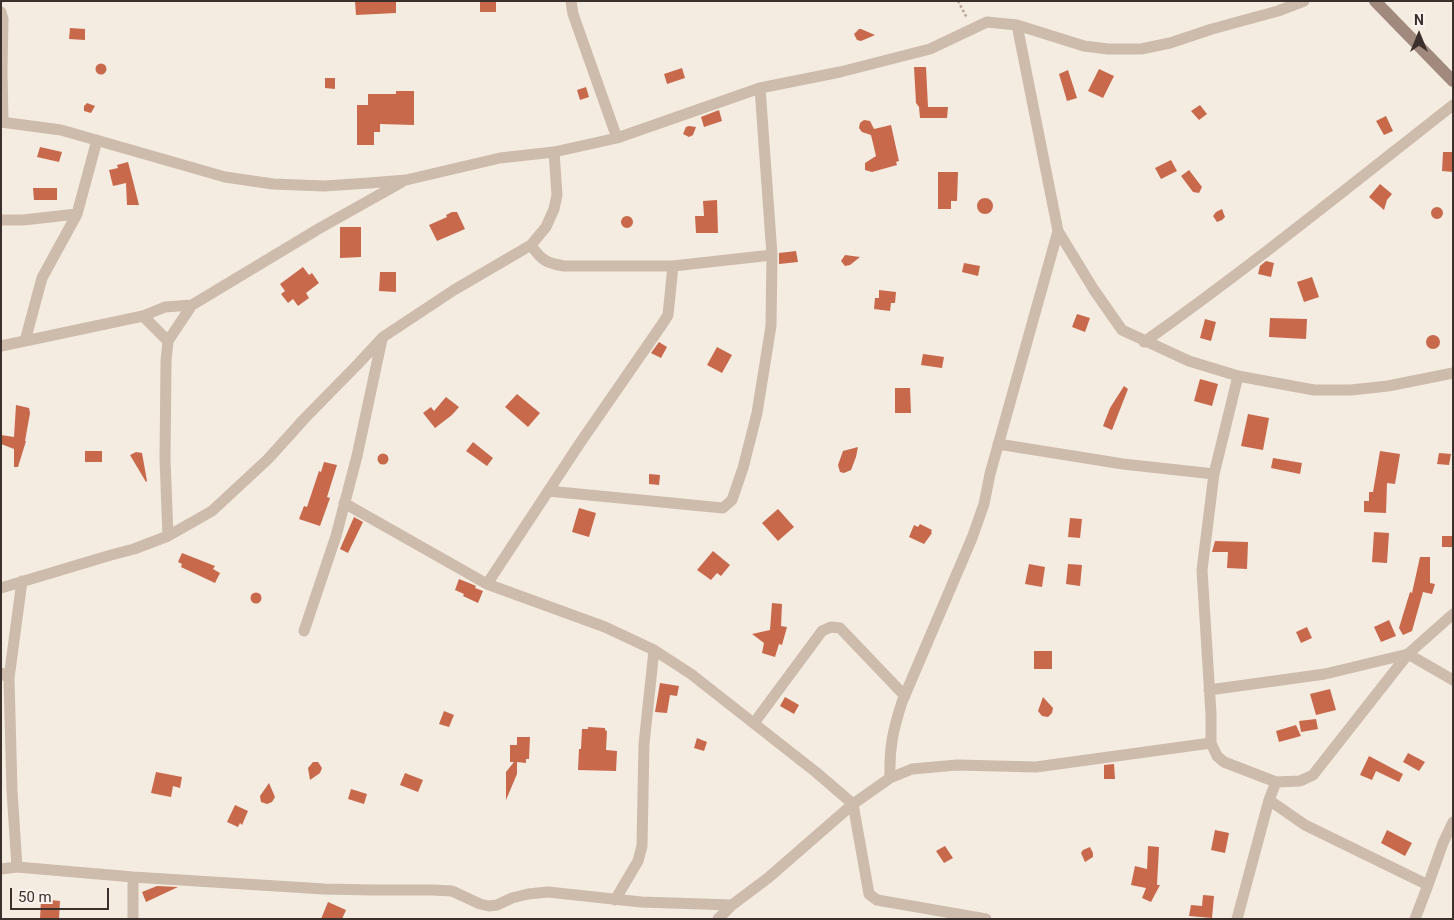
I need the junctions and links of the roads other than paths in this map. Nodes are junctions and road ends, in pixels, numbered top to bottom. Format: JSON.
{"nodes":[{"id":1,"x":571,"y":1,"type":"edge"},
{"id":2,"x":1304,"y":1,"type":"edge"},
{"id":3,"x":1375,"y":1,"type":"edge"},
{"id":4,"x":1,"y":12,"type":"edge"},
{"id":5,"x":1017,"y":25,"type":"junction"},
{"id":6,"x":1453,"y":81,"type":"edge"},
{"id":7,"x":760,"y":88,"type":"junction"},
{"id":8,"x":1453,"y":105,"type":"edge"},
{"id":9,"x":2,"y":122,"type":"edge"},
{"id":10,"x":617,"y":138,"type":"junction"},
{"id":11,"x":97,"y":140,"type":"junction"},
{"id":12,"x":554,"y":152,"type":"junction"},
{"id":13,"x":406,"y":180,"type":"junction"},
{"id":14,"x":77,"y":214,"type":"junction"},
{"id":15,"x":1,"y":220,"type":"edge"},
{"id":16,"x":1058,"y":231,"type":"junction"},
{"id":17,"x":531,"y":245,"type":"junction"},
{"id":18,"x":772,"y":255,"type":"junction"},
{"id":19,"x":673,"y":266,"type":"junction"},
{"id":20,"x":192,"y":305,"type":"junction"},
{"id":21,"x":143,"y":316,"type":"junction"},
{"id":22,"x":382,"y":337,"type":"junction"},
{"id":23,"x":25,"y":341,"type":"junction"},
{"id":24,"x":168,"y":341,"type":"junction"},
{"id":25,"x":1144,"y":342,"type":"junction"},
{"id":26,"x":1,"y":346,"type":"edge"},
{"id":27,"x":1453,"y":373,"type":"edge"},
{"id":28,"x":1238,"y":376,"type":"junction"},
{"id":29,"x":998,"y":444,"type":"junction"},
{"id":30,"x":1214,"y":474,"type":"junction"},
{"id":31,"x":548,"y":491,"type":"junction"},
{"id":32,"x":344,"y":503,"type":"junction"},
{"id":33,"x":168,"y":536,"type":"junction"},
{"id":34,"x":22,"y":581,"type":"junction"},
{"id":35,"x":487,"y":584,"type":"junction"},
{"id":36,"x":1,"y":588,"type":"edge"},
{"id":37,"x":1453,"y":614,"type":"edge"},
{"id":38,"x":304,"y":631,"type":"dead end"},
{"id":39,"x":654,"y":650,"type":"junction"},
{"id":40,"x":1408,"y":654,"type":"junction"},
{"id":41,"x":5,"y":676,"type":"edge"},
{"id":42,"x":1453,"y":680,"type":"edge"},
{"id":43,"x":1209,"y":690,"type":"junction"},
{"id":44,"x":905,"y":696,"type":"junction"},
{"id":45,"x":754,"y":723,"type":"junction"},
{"id":46,"x":1211,"y":743,"type":"junction"},
{"id":47,"x":890,"y":778,"type":"junction"},
{"id":48,"x":1276,"y":782,"type":"junction"},
{"id":49,"x":1269,"y":800,"type":"junction"},
{"id":50,"x":853,"y":804,"type":"junction"},
{"id":51,"x":1453,"y":822,"type":"edge"},
{"id":52,"x":1448,"y":846,"type":"edge"},
{"id":53,"x":17,"y":867,"type":"junction"},
{"id":54,"x":1,"y":869,"type":"edge"},
{"id":55,"x":133,"y":878,"type":"junction"},
{"id":56,"x":1428,"y":885,"type":"junction"},
{"id":57,"x":615,"y":900,"type":"junction"},
{"id":58,"x":732,"y":905,"type":"junction"},
{"id":59,"x":133,"y":919,"type":"edge"},
{"id":60,"x":718,"y":919,"type":"edge"},
{"id":61,"x":986,"y":919,"type":"edge"},
{"id":62,"x":1237,"y":919,"type":"edge"},
{"id":63,"x":1415,"y":919,"type":"edge"}],
"edges":[{"from":1,"to":10,"type":"street"},
{"from":2,"to":5,"type":"street"},
{"from":3,"to":6,"type":"street"},
{"from":4,"to":9,"type":"street"},
{"from":5,"to":7,"type":"street"},
{"from":5,"to":16,"type":"street"},
{"from":7,"to":10,"type":"street"},
{"from":7,"to":18,"type":"street"},
{"from":8,"to":25,"type":"street"},
{"from":9,"to":11,"type":"street"},
{"from":10,"to":12,"type":"street"},
{"from":11,"to":13,"type":"street"},
{"from":11,"to":14,"type":"street"},
{"from":12,"to":13,"type":"street"},
{"from":12,"to":17,"type":"street"},
{"from":13,"to":20,"type":"street"},
{"from":14,"to":15,"type":"street"},
{"from":14,"to":23,"type":"street"},
{"from":16,"to":25,"type":"street"},
{"from":16,"to":29,"type":"street"},
{"from":17,"to":19,"type":"street"},
{"from":17,"to":22,"type":"street"},
{"from":18,"to":19,"type":"street"},
{"from":18,"to":31,"type":"street"},
{"from":19,"to":31,"type":"street"},
{"from":20,"to":21,"type":"street"},
{"from":20,"to":24,"type":"street"},
{"from":21,"to":23,"type":"street"},
{"from":21,"to":24,"type":"street"},
{"from":22,"to":32,"type":"street"},
{"from":22,"to":33,"type":"street"},
{"from":23,"to":26,"type":"street"},
{"from":24,"to":33,"type":"street"},
{"from":25,"to":28,"type":"street"},
{"from":27,"to":28,"type":"street"},
{"from":28,"to":30,"type":"street"},
{"from":29,"to":30,"type":"street"},
{"from":29,"to":44,"type":"street"},
{"from":30,"to":43,"type":"street"},
{"from":31,"to":35,"type":"street"},
{"from":32,"to":35,"type":"street"},
{"from":32,"to":38,"type":"street"},
{"from":33,"to":34,"type":"street"},
{"from":34,"to":36,"type":"street"},
{"from":34,"to":41,"type":"street"},
{"from":35,"to":39,"type":"street"},
{"from":37,"to":40,"type":"street"},
{"from":39,"to":45,"type":"street"},
{"from":39,"to":57,"type":"street"},
{"from":40,"to":42,"type":"street"},
{"from":40,"to":43,"type":"street"},
{"from":40,"to":48,"type":"street"},
{"from":41,"to":53,"type":"street"},
{"from":43,"to":46,"type":"street"},
{"from":44,"to":45,"type":"street"},
{"from":44,"to":47,"type":"street"},
{"from":45,"to":50,"type":"street"},
{"from":46,"to":47,"type":"street"},
{"from":46,"to":48,"type":"street"},
{"from":47,"to":50,"type":"street"},
{"from":48,"to":49,"type":"street"},
{"from":49,"to":56,"type":"street"},
{"from":49,"to":62,"type":"street"},
{"from":50,"to":58,"type":"street"},
{"from":50,"to":61,"type":"street"},
{"from":51,"to":52,"type":"street"},
{"from":52,"to":56,"type":"street"},
{"from":53,"to":54,"type":"street"},
{"from":53,"to":55,"type":"street"},
{"from":55,"to":57,"type":"street"},
{"from":55,"to":59,"type":"street"},
{"from":56,"to":63,"type":"street"},
{"from":57,"to":58,"type":"street"},
{"from":58,"to":60,"type":"street"}]}
